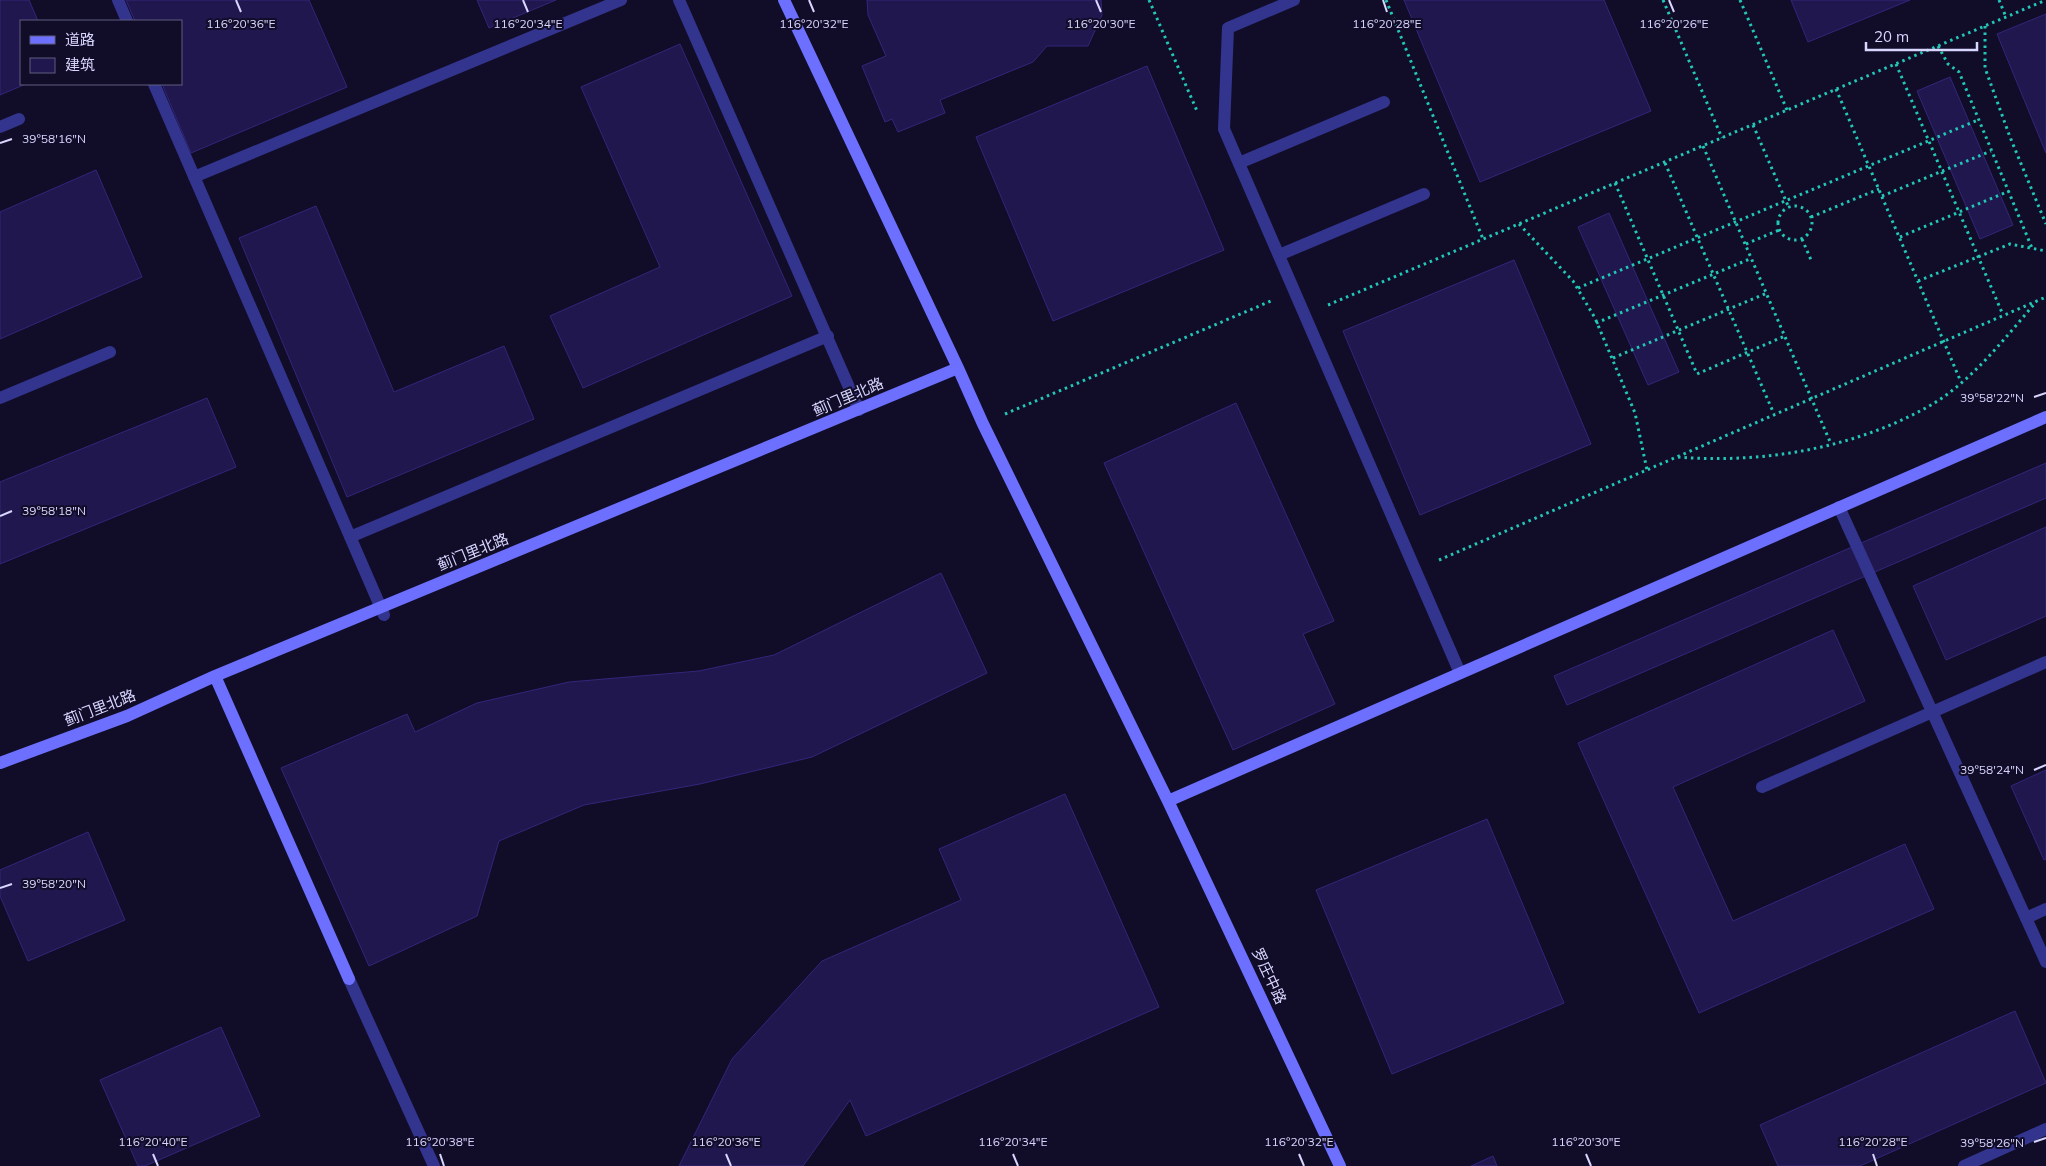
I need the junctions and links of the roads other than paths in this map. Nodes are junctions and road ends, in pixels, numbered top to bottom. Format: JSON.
{"nodes":[{"id":1,"x":118,"y":0,"type":"edge"},
{"id":2,"x":621,"y":0,"type":"edge"},
{"id":3,"x":679,"y":0,"type":"edge"},
{"id":4,"x":784,"y":0,"type":"edge"},
{"id":5,"x":1294,"y":0,"type":"edge"},
{"id":6,"x":127,"y":20,"type":"edge"},
{"id":7,"x":154,"y":85,"type":"edge"},
{"id":8,"x":1384,"y":102,"type":"dead end"},
{"id":9,"x":19,"y":119,"type":"dead end"},
{"id":10,"x":0,"y":127,"type":"edge"},
{"id":11,"x":1239,"y":163,"type":"junction"},
{"id":12,"x":194,"y":177,"type":"junction"},
{"id":13,"x":1424,"y":194,"type":"dead end"},
{"id":14,"x":1279,"y":255,"type":"junction"},
{"id":15,"x":828,"y":336,"type":"junction"},
{"id":16,"x":110,"y":352,"type":"dead end"},
{"id":17,"x":958,"y":368,"type":"junction"},
{"id":18,"x":0,"y":398,"type":"edge"},
{"id":19,"x":860,"y":410,"type":"junction"},
{"id":20,"x":2046,"y":417,"type":"edge"},
{"id":21,"x":1839,"y":507,"type":"junction"},
{"id":22,"x":350,"y":537,"type":"junction"},
{"id":23,"x":384,"y":615,"type":"dead end"},
{"id":24,"x":2046,"y":662,"type":"edge"},
{"id":25,"x":1460,"y":673,"type":"junction"},
{"id":26,"x":215,"y":676,"type":"junction"},
{"id":27,"x":1933,"y":712,"type":"junction"},
{"id":28,"x":0,"y":763,"type":"edge"},
{"id":29,"x":1762,"y":787,"type":"dead end"},
{"id":30,"x":1168,"y":801,"type":"junction"},
{"id":31,"x":2046,"y":909,"type":"edge"},
{"id":32,"x":2026,"y":918,"type":"junction"},
{"id":33,"x":2046,"y":962,"type":"edge"},
{"id":34,"x":2046,"y":1129,"type":"edge"},
{"id":35,"x":434,"y":1166,"type":"edge"},
{"id":36,"x":1340,"y":1166,"type":"edge"},
{"id":37,"x":1964,"y":1166,"type":"edge"}],
"edges":[{"from":1,"to":6,"type":"street"},
{"from":2,"to":12,"type":"street"},
{"from":3,"to":15,"type":"street"},
{"from":4,"to":17,"type":"street","name":"罗庄中路"},
{"from":5,"to":11,"type":"street"},
{"from":7,"to":12,"type":"street"},
{"from":8,"to":11,"type":"street"},
{"from":9,"to":10,"type":"street"},
{"from":11,"to":14,"type":"street"},
{"from":12,"to":22,"type":"street"},
{"from":13,"to":14,"type":"street"},
{"from":14,"to":25,"type":"street"},
{"from":15,"to":19,"type":"street"},
{"from":15,"to":22,"type":"street"},
{"from":16,"to":18,"type":"street"},
{"from":17,"to":19,"type":"street","name":"蓟门里北路"},
{"from":17,"to":30,"type":"street","name":"罗庄中路"},
{"from":19,"to":26,"type":"street","name":"蓟门里北路"},
{"from":20,"to":21,"type":"street"},
{"from":21,"to":25,"type":"street"},
{"from":21,"to":27,"type":"street"},
{"from":22,"to":23,"type":"street"},
{"from":24,"to":27,"type":"street"},
{"from":25,"to":30,"type":"street"},
{"from":26,"to":28,"type":"street","name":"蓟门里北路"},
{"from":26,"to":35,"type":"street"},
{"from":27,"to":29,"type":"street"},
{"from":27,"to":32,"type":"street"},
{"from":30,"to":36,"type":"street","name":"罗庄中路"},
{"from":31,"to":32,"type":"street"},
{"from":32,"to":33,"type":"street"},
{"from":34,"to":37,"type":"street"}]}
